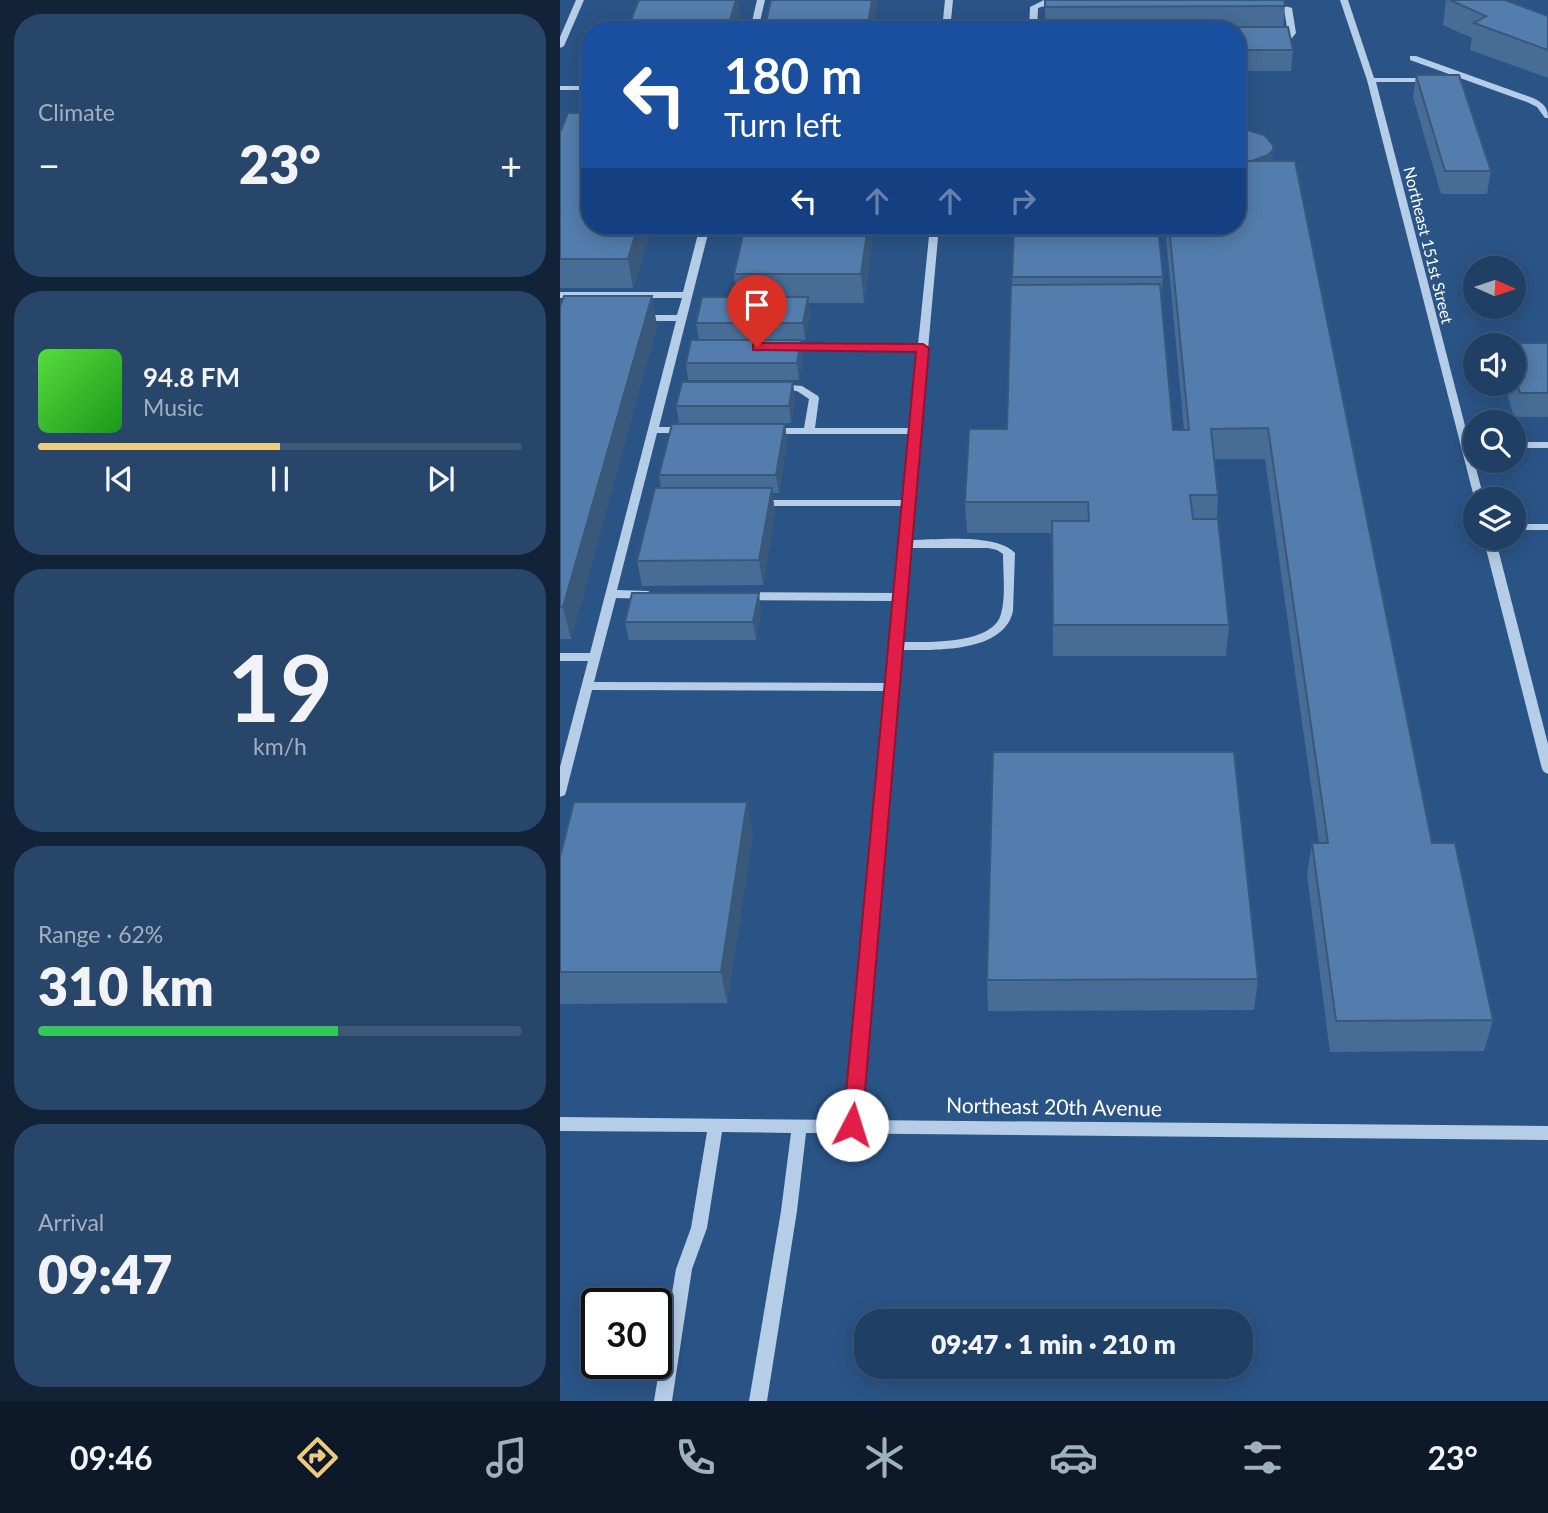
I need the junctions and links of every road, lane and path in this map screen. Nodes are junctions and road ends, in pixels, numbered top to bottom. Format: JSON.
{"nodes":[{"id":1,"x":580,"y":0,"type":"edge"},
{"id":2,"x":761,"y":0,"type":"edge"},
{"id":3,"x":949,"y":0,"type":"edge"},
{"id":4,"x":1344,"y":0,"type":"edge"},
{"id":5,"x":1073,"y":2,"type":"edge"},
{"id":6,"x":1263,"y":3,"type":"edge"},
{"id":7,"x":756,"y":21,"type":"edge"},
{"id":8,"x":947,"y":21,"type":"edge"},
{"id":9,"x":1033,"y":21,"type":"edge"},
{"id":10,"x":1271,"y":38,"type":"edge"},
{"id":11,"x":560,"y":46,"type":"edge"},
{"id":12,"x":1413,"y":58,"type":"dead end"},
{"id":13,"x":1371,"y":80,"type":"junction"},
{"id":14,"x":1438,"y":80,"type":"edge"},
{"id":15,"x":1450,"y":80,"type":"edge"},
{"id":16,"x":1473,"y":80,"type":"junction"},
{"id":17,"x":560,"y":88,"type":"edge"},
{"id":18,"x":581,"y":88,"type":"edge"},
{"id":19,"x":1548,"y":116,"type":"edge"},
{"id":20,"x":703,"y":235,"type":"edge"},
{"id":21,"x":933,"y":235,"type":"edge"},
{"id":22,"x":560,"y":295,"type":"edge"},
{"id":23,"x":688,"y":295,"type":"junction"},
{"id":24,"x":628,"y":318,"type":"edge"},
{"id":25,"x":682,"y":318,"type":"junction"},
{"id":26,"x":675,"y":347,"type":"junction"},
{"id":27,"x":688,"y":347,"type":"edge"},
{"id":28,"x":771,"y":347,"type":"edge"},
{"id":29,"x":923,"y":348,"type":"junction"},
{"id":30,"x":664,"y":387,"type":"junction"},
{"id":31,"x":677,"y":387,"type":"dead end"},
{"id":32,"x":770,"y":387,"type":"edge"},
{"id":33,"x":1463,"y":420,"type":"edge"},
{"id":34,"x":653,"y":430,"type":"junction"},
{"id":35,"x":705,"y":430,"type":"edge"},
{"id":36,"x":757,"y":430,"type":"edge"},
{"id":37,"x":809,"y":431,"type":"junction"},
{"id":38,"x":915,"y":431,"type":"junction"},
{"id":39,"x":1526,"y":445,"type":"edge"},
{"id":40,"x":1548,"y":445,"type":"edge"},
{"id":41,"x":635,"y":502,"type":"junction"},
{"id":42,"x":649,"y":502,"type":"edge"},
{"id":43,"x":745,"y":503,"type":"edge"},
{"id":44,"x":909,"y":503,"type":"junction"},
{"id":45,"x":1526,"y":527,"type":"edge"},
{"id":46,"x":1548,"y":527,"type":"edge"},
{"id":47,"x":905,"y":544,"type":"junction"},
{"id":48,"x":1493,"y":550,"type":"edge"},
{"id":49,"x":611,"y":594,"type":"junction"},
{"id":50,"x":666,"y":595,"type":"edge"},
{"id":51,"x":735,"y":596,"type":"edge"},
{"id":52,"x":900,"y":597,"type":"junction"},
{"id":53,"x":896,"y":646,"type":"junction"},
{"id":54,"x":560,"y":657,"type":"edge"},
{"id":55,"x":595,"y":657,"type":"junction"},
{"id":56,"x":587,"y":686,"type":"junction"},
{"id":57,"x":892,"y":687,"type":"junction"},
{"id":58,"x":1543,"y":729,"type":"edge"},
{"id":59,"x":1548,"y":769,"type":"edge"},
{"id":60,"x":560,"y":792,"type":"edge"},
{"id":61,"x":560,"y":1124,"type":"edge"},
{"id":62,"x":716,"y":1125,"type":"junction"},
{"id":63,"x":852,"y":1125,"type":"junction"},
{"id":64,"x":799,"y":1126,"type":"junction"},
{"id":65,"x":1548,"y":1133,"type":"edge"},
{"id":66,"x":663,"y":1401,"type":"edge"},
{"id":67,"x":758,"y":1401,"type":"edge"}],
"edges":[{"from":1,"to":11,"type":"street"},
{"from":2,"to":7,"type":"street"},
{"from":3,"to":8,"type":"street"},
{"from":4,"to":13,"type":"street","name":"Northeast 151st Street"},
{"from":5,"to":9,"type":"street"},
{"from":6,"to":10,"type":"street"},
{"from":12,"to":16,"type":"street"},
{"from":13,"to":14,"type":"street"},
{"from":13,"to":33,"type":"street","name":"Northeast 151st Street"},
{"from":15,"to":16,"type":"street"},
{"from":16,"to":19,"type":"street"},
{"from":17,"to":18,"type":"lane"},
{"from":20,"to":23,"type":"street"},
{"from":21,"to":29,"type":"street"},
{"from":22,"to":23,"type":"street"},
{"from":23,"to":25,"type":"street"},
{"from":24,"to":25,"type":"lane"},
{"from":25,"to":26,"type":"street"},
{"from":26,"to":27,"type":"street"},
{"from":26,"to":30,"type":"street"},
{"from":28,"to":29,"type":"street"},
{"from":29,"to":38,"type":"street"},
{"from":30,"to":31,"type":"street"},
{"from":30,"to":34,"type":"street"},
{"from":32,"to":37,"type":"street"},
{"from":34,"to":35,"type":"street"},
{"from":34,"to":41,"type":"street"},
{"from":36,"to":37,"type":"street"},
{"from":37,"to":38,"type":"street"},
{"from":38,"to":44,"type":"street"},
{"from":39,"to":40,"type":"street"},
{"from":41,"to":42,"type":"street"},
{"from":41,"to":49,"type":"street"},
{"from":43,"to":44,"type":"street"},
{"from":44,"to":47,"type":"street"},
{"from":45,"to":46,"type":"street"},
{"from":47,"to":52,"type":"street"},
{"from":47,"to":53,"type":"street"},
{"from":48,"to":58,"type":"street"},
{"from":49,"to":50,"type":"street"},
{"from":49,"to":55,"type":"street"},
{"from":51,"to":52,"type":"street"},
{"from":52,"to":53,"type":"street"},
{"from":53,"to":57,"type":"street"},
{"from":54,"to":55,"type":"street"},
{"from":55,"to":56,"type":"street"},
{"from":56,"to":57,"type":"street"},
{"from":56,"to":60,"type":"street"},
{"from":57,"to":63,"type":"street"},
{"from":58,"to":59,"type":"street"},
{"from":61,"to":62,"type":"street","name":"Northeast 20th Avenue"},
{"from":62,"to":64,"type":"street","name":"Northeast 20th Avenue"},
{"from":62,"to":66,"type":"street"},
{"from":63,"to":64,"type":"street","name":"Northeast 20th Avenue"},
{"from":63,"to":65,"type":"street","name":"Northeast 20th Avenue"},
{"from":64,"to":67,"type":"street"}]}
